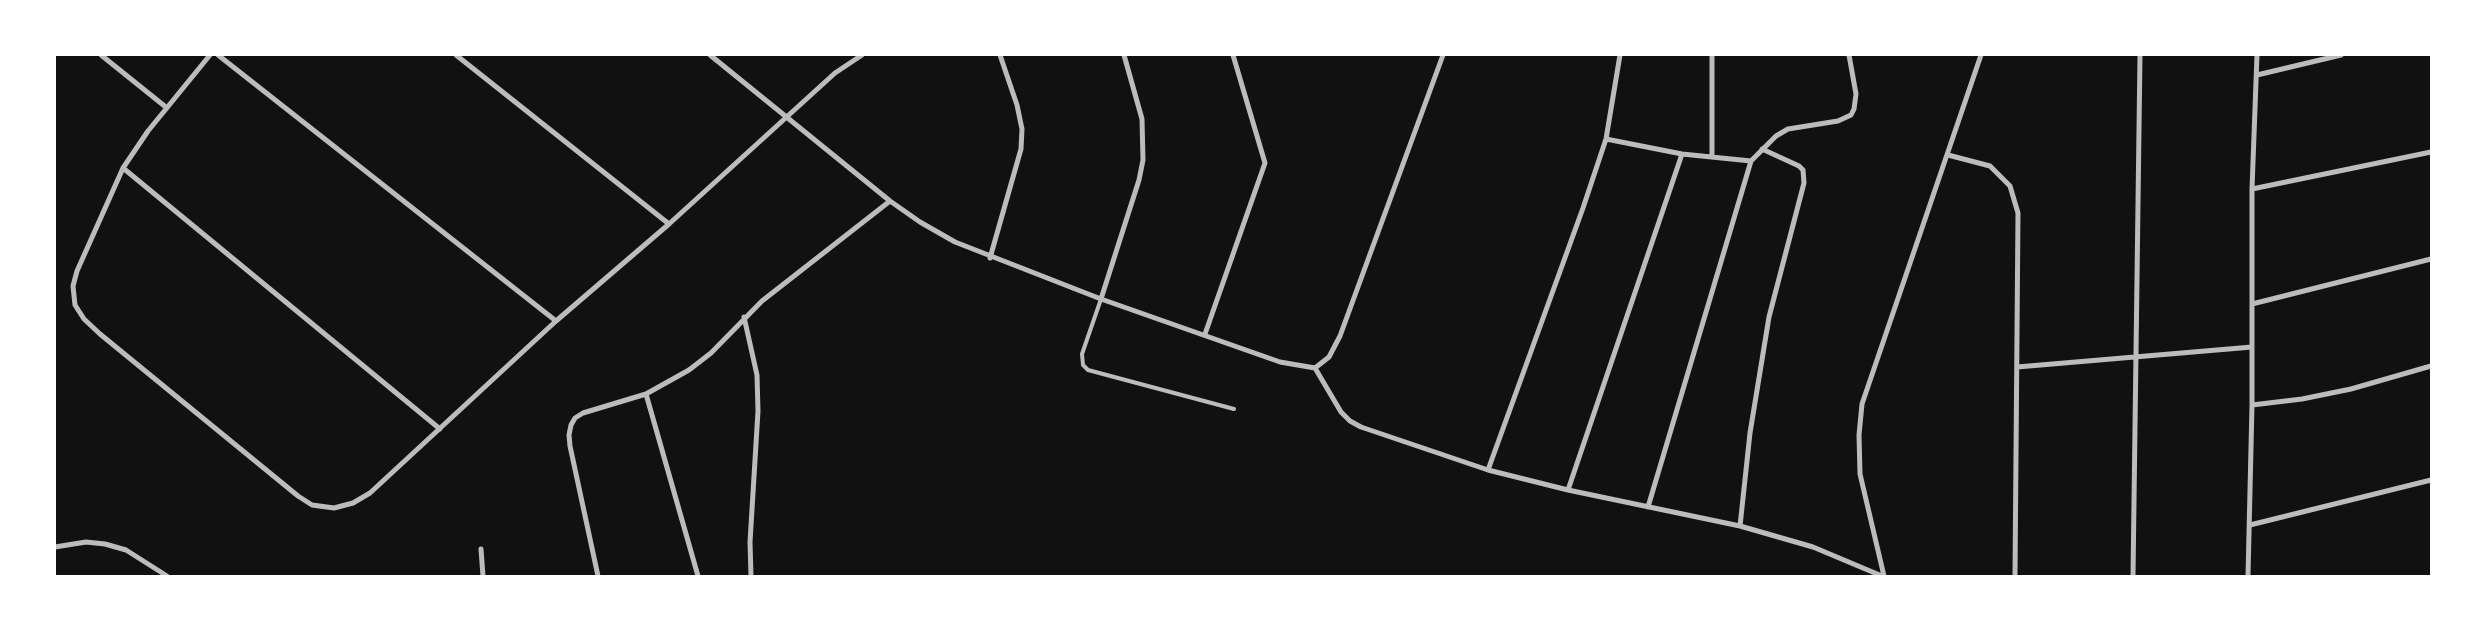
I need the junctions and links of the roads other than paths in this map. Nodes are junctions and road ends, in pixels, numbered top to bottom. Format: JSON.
{"nodes":[{"id":1,"x":101,"y":55,"type":"edge"},
{"id":2,"x":210,"y":55,"type":"edge"},
{"id":3,"x":218,"y":55,"type":"edge"},
{"id":4,"x":456,"y":55,"type":"edge"},
{"id":5,"x":710,"y":55,"type":"edge"},
{"id":6,"x":862,"y":55,"type":"edge"},
{"id":7,"x":1000,"y":55,"type":"edge"},
{"id":8,"x":1124,"y":55,"type":"edge"},
{"id":9,"x":1234,"y":55,"type":"edge"},
{"id":10,"x":1441,"y":55,"type":"edge"},
{"id":11,"x":1620,"y":55,"type":"edge"},
{"id":12,"x":1712,"y":55,"type":"edge"},
{"id":13,"x":1849,"y":55,"type":"edge"},
{"id":14,"x":1981,"y":55,"type":"edge"},
{"id":15,"x":2140,"y":55,"type":"edge"},
{"id":16,"x":2257,"y":55,"type":"edge"},
{"id":17,"x":2341,"y":55,"type":"edge"},
{"id":18,"x":2257,"y":75,"type":"junction"},
{"id":19,"x":167,"y":108,"type":"junction"},
{"id":20,"x":788,"y":118,"type":"junction"},
{"id":21,"x":1606,"y":139,"type":"junction"},
{"id":22,"x":1762,"y":149,"type":"junction"},
{"id":23,"x":2431,"y":152,"type":"edge"},
{"id":24,"x":1682,"y":154,"type":"junction"},
{"id":25,"x":1948,"y":156,"type":"junction"},
{"id":26,"x":1712,"y":157,"type":"junction"},
{"id":27,"x":1752,"y":161,"type":"junction"},
{"id":28,"x":123,"y":168,"type":"junction"},
{"id":29,"x":2252,"y":188,"type":"junction"},
{"id":30,"x":890,"y":201,"type":"junction"},
{"id":31,"x":668,"y":224,"type":"junction"},
{"id":32,"x":990,"y":258,"type":"junction"},
{"id":33,"x":2431,"y":259,"type":"edge"},
{"id":34,"x":1101,"y":299,"type":"junction"},
{"id":35,"x":2252,"y":304,"type":"junction"},
{"id":36,"x":744,"y":317,"type":"junction"},
{"id":37,"x":556,"y":321,"type":"junction"},
{"id":38,"x":1205,"y":334,"type":"junction"},
{"id":39,"x":2252,"y":347,"type":"junction"},
{"id":40,"x":2136,"y":357,"type":"junction"},
{"id":41,"x":2431,"y":366,"type":"edge"},
{"id":42,"x":2017,"y":367,"type":"junction"},
{"id":43,"x":1315,"y":368,"type":"junction"},
{"id":44,"x":646,"y":394,"type":"junction"},
{"id":45,"x":2252,"y":405,"type":"junction"},
{"id":46,"x":1234,"y":409,"type":"dead end"},
{"id":47,"x":440,"y":429,"type":"junction"},
{"id":48,"x":1488,"y":470,"type":"junction"},
{"id":49,"x":2431,"y":480,"type":"edge"},
{"id":50,"x":1568,"y":490,"type":"junction"},
{"id":51,"x":1648,"y":507,"type":"junction"},
{"id":52,"x":2250,"y":525,"type":"junction"},
{"id":53,"x":1740,"y":526,"type":"junction"},
{"id":54,"x":55,"y":547,"type":"edge"},
{"id":55,"x":481,"y":549,"type":"dead end"},
{"id":56,"x":167,"y":576,"type":"edge"},
{"id":57,"x":483,"y":576,"type":"edge"},
{"id":58,"x":598,"y":576,"type":"edge"},
{"id":59,"x":698,"y":576,"type":"edge"},
{"id":60,"x":751,"y":576,"type":"edge"},
{"id":61,"x":1883,"y":576,"type":"edge"},
{"id":62,"x":2015,"y":576,"type":"edge"},
{"id":63,"x":2133,"y":576,"type":"edge"},
{"id":64,"x":2248,"y":576,"type":"edge"}],
"edges":[{"from":1,"to":19,"type":"street"},
{"from":2,"to":19,"type":"street"},
{"from":3,"to":37,"type":"street"},
{"from":4,"to":31,"type":"street"},
{"from":5,"to":20,"type":"street"},
{"from":6,"to":20,"type":"street"},
{"from":7,"to":32,"type":"street"},
{"from":8,"to":34,"type":"street"},
{"from":9,"to":38,"type":"street"},
{"from":10,"to":43,"type":"street"},
{"from":11,"to":21,"type":"street"},
{"from":12,"to":26,"type":"street"},
{"from":13,"to":22,"type":"street"},
{"from":14,"to":25,"type":"street"},
{"from":15,"to":40,"type":"street"},
{"from":16,"to":18,"type":"street"},
{"from":17,"to":18,"type":"street"},
{"from":18,"to":29,"type":"street"},
{"from":19,"to":28,"type":"street"},
{"from":20,"to":30,"type":"street"},
{"from":20,"to":31,"type":"street"},
{"from":21,"to":24,"type":"street"},
{"from":21,"to":48,"type":"street"},
{"from":22,"to":27,"type":"street"},
{"from":22,"to":53,"type":"street"},
{"from":23,"to":29,"type":"street"},
{"from":24,"to":26,"type":"street"},
{"from":24,"to":50,"type":"street"},
{"from":25,"to":42,"type":"street"},
{"from":25,"to":61,"type":"street"},
{"from":26,"to":27,"type":"street"},
{"from":27,"to":51,"type":"street"},
{"from":28,"to":47,"type":"street"},
{"from":28,"to":47,"type":"street"},
{"from":29,"to":35,"type":"street"},
{"from":30,"to":32,"type":"street"},
{"from":30,"to":36,"type":"street"},
{"from":31,"to":37,"type":"street"},
{"from":32,"to":34,"type":"street"},
{"from":33,"to":35,"type":"street"},
{"from":34,"to":38,"type":"street"},
{"from":34,"to":46,"type":"lane"},
{"from":35,"to":39,"type":"street"},
{"from":36,"to":44,"type":"street"},
{"from":36,"to":60,"type":"street"},
{"from":37,"to":47,"type":"street"},
{"from":38,"to":43,"type":"street"},
{"from":39,"to":40,"type":"street"},
{"from":39,"to":45,"type":"street"},
{"from":40,"to":42,"type":"street"},
{"from":40,"to":63,"type":"street"},
{"from":41,"to":45,"type":"street"},
{"from":42,"to":62,"type":"street"},
{"from":43,"to":48,"type":"street"},
{"from":44,"to":58,"type":"street"},
{"from":44,"to":59,"type":"street"},
{"from":45,"to":52,"type":"street"},
{"from":48,"to":50,"type":"street"},
{"from":49,"to":52,"type":"street"},
{"from":50,"to":51,"type":"street"},
{"from":51,"to":53,"type":"street"},
{"from":52,"to":64,"type":"street"},
{"from":53,"to":61,"type":"street"},
{"from":54,"to":56,"type":"street"},
{"from":55,"to":57,"type":"street"}]}
